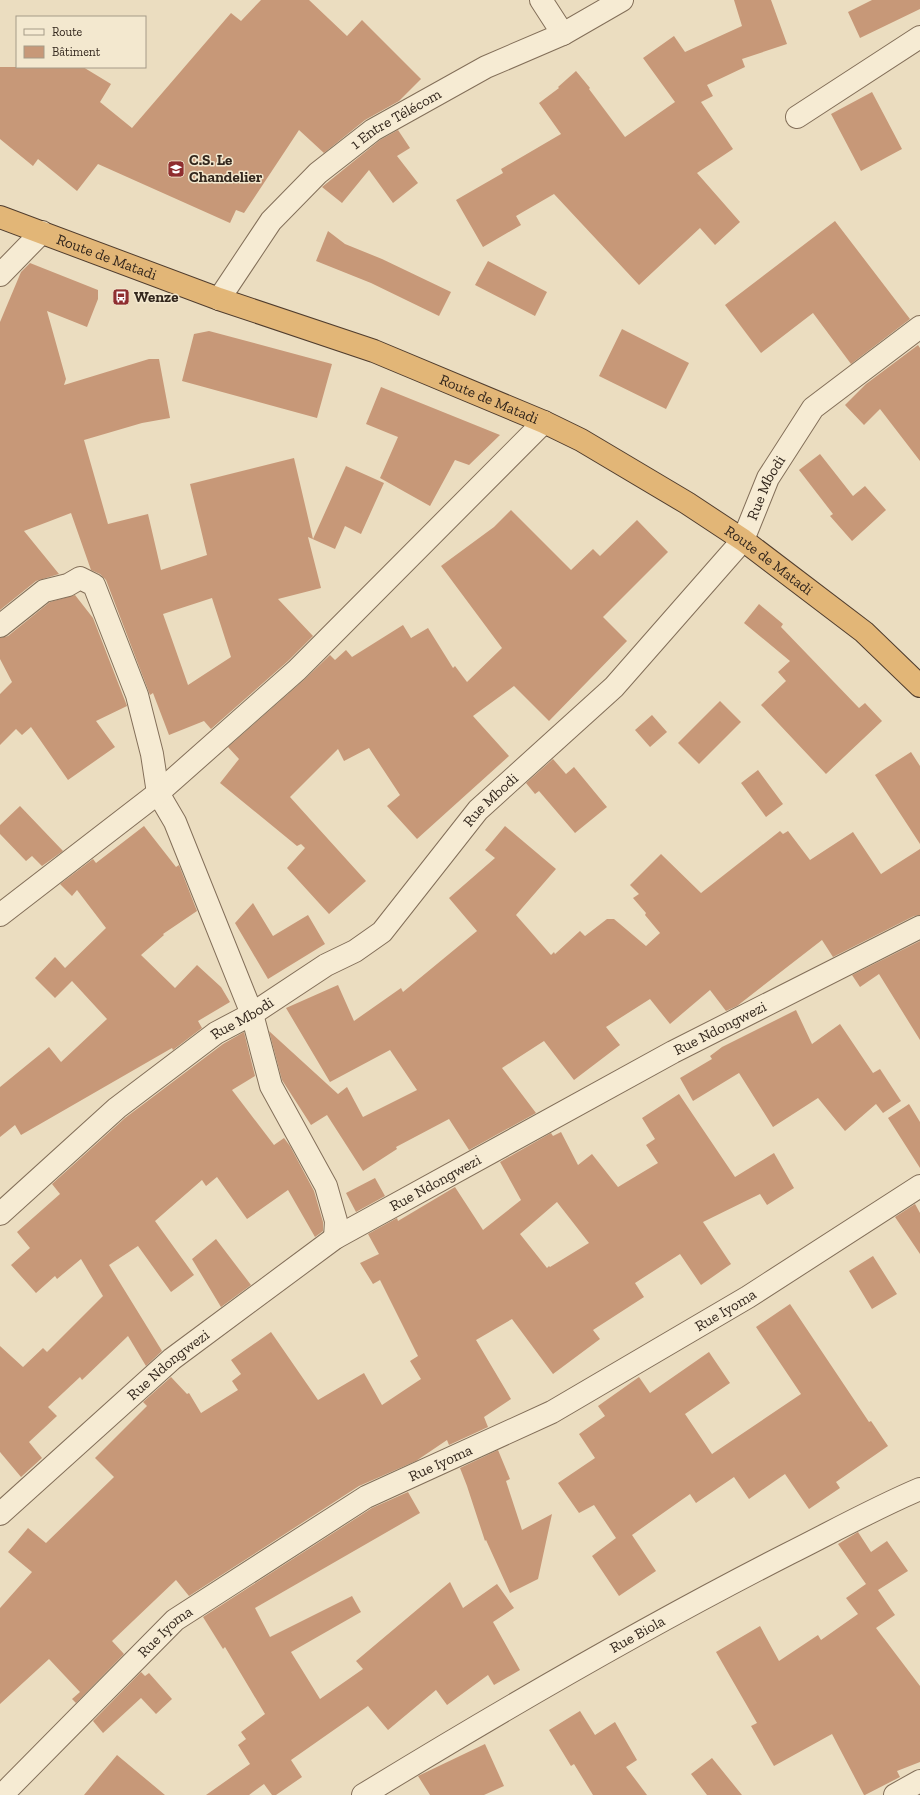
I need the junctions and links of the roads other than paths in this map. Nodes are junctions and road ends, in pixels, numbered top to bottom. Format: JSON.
{"nodes":[{"id":1,"x":541,"y":0,"type":"edge"},
{"id":2,"x":622,"y":0,"type":"edge"},
{"id":3,"x":563,"y":34,"type":"junction"},
{"id":4,"x":920,"y":37,"type":"edge"},
{"id":5,"x":797,"y":117,"type":"dead end"},
{"id":6,"x":0,"y":216,"type":"edge"},
{"id":7,"x":42,"y":232,"type":"junction"},
{"id":8,"x":0,"y":275,"type":"edge"},
{"id":9,"x":219,"y":299,"type":"junction"},
{"id":10,"x":920,"y":327,"type":"edge"},
{"id":11,"x":544,"y":422,"type":"junction"},
{"id":12,"x":743,"y":540,"type":"junction"},
{"id":13,"x":0,"y":626,"type":"edge"},
{"id":14,"x":920,"y":686,"type":"edge"},
{"id":15,"x":158,"y":793,"type":"junction"},
{"id":16,"x":0,"y":915,"type":"edge"},
{"id":17,"x":920,"y":927,"type":"edge"},
{"id":18,"x":252,"y":1014,"type":"junction"},
{"id":19,"x":920,"y":1186,"type":"edge"},
{"id":20,"x":0,"y":1214,"type":"edge"},
{"id":21,"x":334,"y":1238,"type":"junction"},
{"id":22,"x":920,"y":1489,"type":"edge"},
{"id":23,"x":0,"y":1514,"type":"edge"},
{"id":24,"x":920,"y":1780,"type":"edge"},
{"id":25,"x":2,"y":1795,"type":"edge"},
{"id":26,"x":363,"y":1795,"type":"edge"},
{"id":27,"x":895,"y":1795,"type":"edge"}],
"edges":[{"from":1,"to":3,"type":"street"},
{"from":2,"to":3,"type":"street","name":"1 Entre Télécom"},
{"from":3,"to":9,"type":"street","name":"1 Entre Télécom"},
{"from":4,"to":5,"type":"street"},
{"from":6,"to":7,"type":"highway","name":"Route de Matadi"},
{"from":7,"to":8,"type":"street"},
{"from":7,"to":9,"type":"highway","name":"Route de Matadi"},
{"from":9,"to":11,"type":"highway","name":"Route de Matadi"},
{"from":10,"to":12,"type":"street","name":"Rue Mbodi"},
{"from":11,"to":12,"type":"highway","name":"Route de Matadi"},
{"from":11,"to":15,"type":"street"},
{"from":12,"to":14,"type":"highway","name":"Route de Matadi"},
{"from":12,"to":18,"type":"street","name":"Rue Mbodi"},
{"from":13,"to":15,"type":"street"},
{"from":15,"to":16,"type":"street"},
{"from":15,"to":18,"type":"street"},
{"from":17,"to":21,"type":"street","name":"Rue Ndongwezi"},
{"from":18,"to":20,"type":"street","name":"Rue Mbodi"},
{"from":18,"to":21,"type":"street"},
{"from":19,"to":25,"type":"street","name":"Rue Iyoma"},
{"from":21,"to":23,"type":"street","name":"Rue Ndongwezi"},
{"from":22,"to":26,"type":"street","name":"Rue Biola"},
{"from":24,"to":27,"type":"street"}]}
